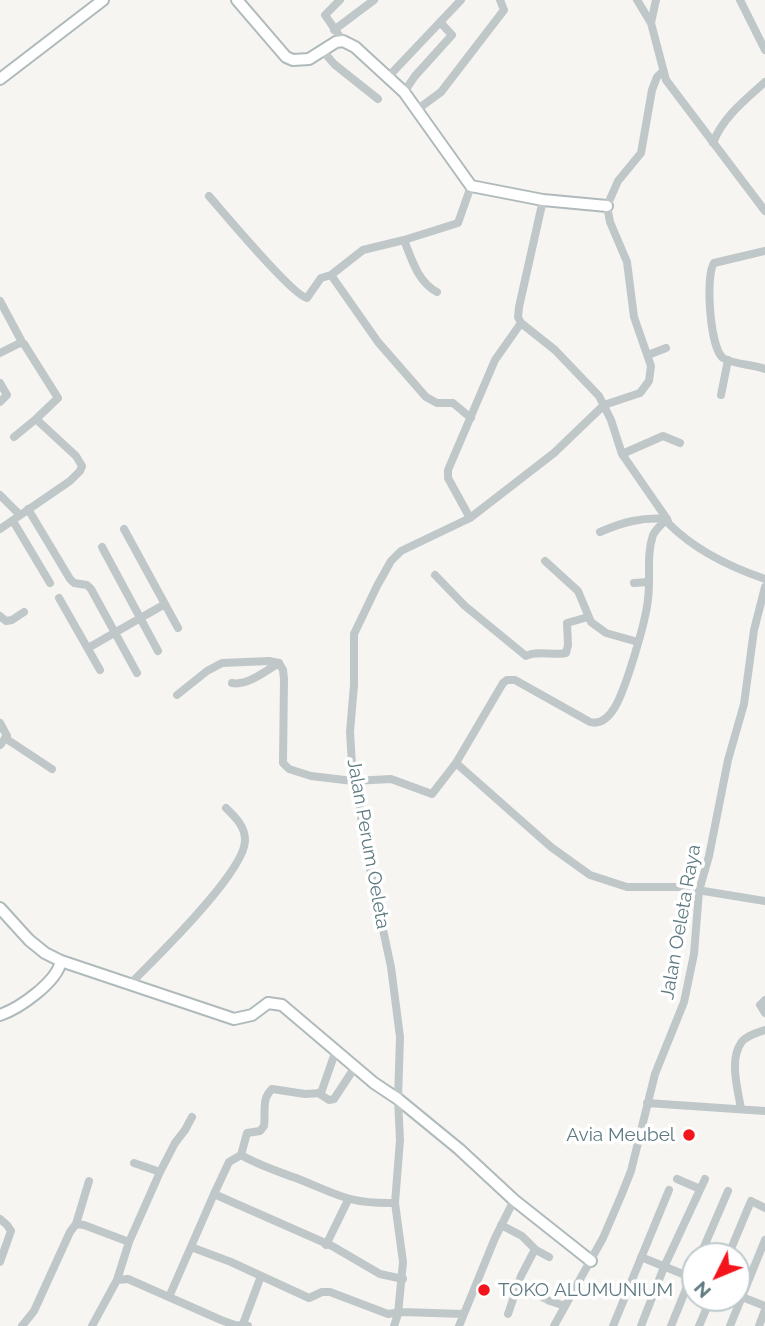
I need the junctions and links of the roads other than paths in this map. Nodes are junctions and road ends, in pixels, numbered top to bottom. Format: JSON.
{"nodes":[{"id":1,"x":103,"y":0,"type":"edge"},
{"id":2,"x":237,"y":0,"type":"edge"},
{"id":3,"x":340,"y":0,"type":"edge"},
{"id":4,"x":373,"y":0,"type":"edge"},
{"id":5,"x":461,"y":0,"type":"edge"},
{"id":6,"x":500,"y":0,"type":"edge"},
{"id":7,"x":637,"y":0,"type":"edge"},
{"id":8,"x":656,"y":0,"type":"edge"},
{"id":9,"x":740,"y":0,"type":"edge"},
{"id":10,"x":440,"y":23,"type":"junction"},
{"id":11,"x":651,"y":23,"type":"junction"},
{"id":12,"x":334,"y":30,"type":"junction"},
{"id":13,"x":343,"y":41,"type":"junction"},
{"id":14,"x":765,"y":50,"type":"edge"},
{"id":15,"x":323,"y":51,"type":"junction"},
{"id":16,"x":663,"y":71,"type":"junction"},
{"id":17,"x":389,"y":76,"type":"junction"},
{"id":18,"x":0,"y":79,"type":"edge"},
{"id":19,"x":765,"y":82,"type":"edge"},
{"id":20,"x":404,"y":92,"type":"junction"},
{"id":21,"x":378,"y":99,"type":"dead end"},
{"id":22,"x":418,"y":109,"type":"junction"},
{"id":23,"x":713,"y":143,"type":"junction"},
{"id":24,"x":471,"y":186,"type":"junction"},
{"id":25,"x":209,"y":196,"type":"dead end"},
{"id":26,"x":543,"y":200,"type":"junction"},
{"id":27,"x":607,"y":206,"type":"junction"},
{"id":28,"x":765,"y":211,"type":"edge"},
{"id":29,"x":404,"y":240,"type":"junction"},
{"id":30,"x":765,"y":251,"type":"edge"},
{"id":31,"x":331,"y":275,"type":"junction"},
{"id":32,"x":437,"y":292,"type":"dead end"},
{"id":33,"x":0,"y":301,"type":"edge"},
{"id":34,"x":521,"y":323,"type":"junction"},
{"id":35,"x":22,"y":342,"type":"junction"},
{"id":36,"x":666,"y":348,"type":"dead end"},
{"id":37,"x":0,"y":353,"type":"edge"},
{"id":38,"x":648,"y":355,"type":"junction"},
{"id":39,"x":728,"y":360,"type":"junction"},
{"id":40,"x":765,"y":369,"type":"edge"},
{"id":41,"x":0,"y":383,"type":"edge"},
{"id":42,"x":721,"y":395,"type":"dead end"},
{"id":43,"x":0,"y":402,"type":"edge"},
{"id":44,"x":604,"y":405,"type":"junction"},
{"id":45,"x":471,"y":418,"type":"junction"},
{"id":46,"x":36,"y":419,"type":"junction"},
{"id":47,"x":13,"y":437,"type":"dead end"},
{"id":48,"x":680,"y":443,"type":"dead end"},
{"id":49,"x":622,"y":454,"type":"junction"},
{"id":50,"x":0,"y":495,"type":"edge"},
{"id":51,"x":28,"y":509,"type":"junction"},
{"id":52,"x":16,"y":518,"type":"junction"},
{"id":53,"x":470,"y":518,"type":"junction"},
{"id":54,"x":667,"y":519,"type":"junction"},
{"id":55,"x":0,"y":529,"type":"edge"},
{"id":56,"x":124,"y":529,"type":"dead end"},
{"id":57,"x":600,"y":532,"type":"dead end"},
{"id":58,"x":102,"y":547,"type":"dead end"},
{"id":59,"x":545,"y":561,"type":"dead end"},
{"id":60,"x":435,"y":575,"type":"dead end"},
{"id":61,"x":765,"y":579,"type":"edge"},
{"id":62,"x":648,"y":582,"type":"junction"},
{"id":63,"x":50,"y":583,"type":"dead end"},
{"id":64,"x":634,"y":583,"type":"dead end"},
{"id":65,"x":765,"y":587,"type":"edge"},
{"id":66,"x":60,"y":598,"type":"dead end"},
{"id":67,"x":165,"y":604,"type":"junction"},
{"id":68,"x":24,"y":612,"type":"dead end"},
{"id":69,"x":0,"y":616,"type":"edge"},
{"id":70,"x":588,"y":617,"type":"junction"},
{"id":71,"x":140,"y":618,"type":"junction"},
{"id":72,"x":178,"y":628,"type":"dead end"},
{"id":73,"x":114,"y":632,"type":"junction"},
{"id":74,"x":638,"y":642,"type":"junction"},
{"id":75,"x":88,"y":648,"type":"junction"},
{"id":76,"x":158,"y":651,"type":"dead end"},
{"id":77,"x":279,"y":663,"type":"junction"},
{"id":78,"x":100,"y":670,"type":"dead end"},
{"id":79,"x":136,"y":673,"type":"dead end"},
{"id":80,"x":232,"y":683,"type":"dead end"},
{"id":81,"x":177,"y":695,"type":"dead end"},
{"id":82,"x":0,"y":723,"type":"edge"},
{"id":83,"x":3,"y":742,"type":"edge"},
{"id":84,"x":456,"y":763,"type":"junction"},
{"id":85,"x":52,"y":769,"type":"dead end"},
{"id":86,"x":353,"y":781,"type":"junction"},
{"id":87,"x":226,"y":808,"type":"dead end"},
{"id":88,"x":699,"y":891,"type":"junction"},
{"id":89,"x":765,"y":901,"type":"edge"},
{"id":90,"x":0,"y":908,"type":"edge"},
{"id":91,"x":61,"y":961,"type":"junction"},
{"id":92,"x":130,"y":985,"type":"junction"},
{"id":93,"x":765,"y":1000,"type":"edge"},
{"id":94,"x":765,"y":1013,"type":"edge"},
{"id":95,"x":0,"y":1015,"type":"edge"},
{"id":96,"x":765,"y":1030,"type":"edge"},
{"id":97,"x":336,"y":1050,"type":"junction"},
{"id":98,"x":355,"y":1067,"type":"junction"},
{"id":99,"x":317,"y":1093,"type":"junction"},
{"id":100,"x":398,"y":1099,"type":"junction"},
{"id":101,"x":647,"y":1103,"type":"junction"},
{"id":102,"x":741,"y":1109,"type":"junction"},
{"id":103,"x":765,"y":1111,"type":"edge"},
{"id":104,"x":192,"y":1117,"type":"dead end"},
{"id":105,"x":241,"y":1155,"type":"junction"},
{"id":106,"x":134,"y":1163,"type":"dead end"},
{"id":107,"x":160,"y":1172,"type":"junction"},
{"id":108,"x":677,"y":1179,"type":"dead end"},
{"id":109,"x":705,"y":1179,"type":"dead end"},
{"id":110,"x":89,"y":1181,"type":"dead end"},
{"id":111,"x":700,"y":1189,"type":"junction"},
{"id":112,"x":668,"y":1190,"type":"dead end"},
{"id":113,"x":728,"y":1191,"type":"dead end"},
{"id":114,"x":214,"y":1194,"type":"junction"},
{"id":115,"x":348,"y":1200,"type":"junction"},
{"id":116,"x":514,"y":1200,"type":"junction"},
{"id":117,"x":395,"y":1203,"type":"junction"},
{"id":118,"x":765,"y":1208,"type":"edge"},
{"id":119,"x":0,"y":1219,"type":"edge"},
{"id":120,"x":76,"y":1224,"type":"junction"},
{"id":121,"x":500,"y":1225,"type":"junction"},
{"id":122,"x":765,"y":1240,"type":"edge"},
{"id":123,"x":129,"y":1242,"type":"junction"},
{"id":124,"x":706,"y":1242,"type":"edge"},
{"id":125,"x":734,"y":1242,"type":"edge"},
{"id":126,"x":326,"y":1244,"type":"junction"},
{"id":127,"x":191,"y":1247,"type":"junction"},
{"id":128,"x":536,"y":1250,"type":"junction"},
{"id":129,"x":550,"y":1257,"type":"dead end"},
{"id":130,"x":641,"y":1257,"type":"junction"},
{"id":131,"x":591,"y":1261,"type":"junction"},
{"id":132,"x":0,"y":1262,"type":"edge"},
{"id":133,"x":664,"y":1267,"type":"junction"},
{"id":134,"x":751,"y":1271,"type":"edge"},
{"id":135,"x":681,"y":1273,"type":"edge"},
{"id":136,"x":261,"y":1276,"type":"junction"},
{"id":137,"x":403,"y":1279,"type":"junction"},
{"id":138,"x":117,"y":1280,"type":"junction"},
{"id":139,"x":517,"y":1289,"type":"junction"},
{"id":140,"x":531,"y":1292,"type":"tunnel mouth"},
{"id":141,"x":169,"y":1297,"type":"junction"},
{"id":142,"x":550,"y":1301,"type":"tunnel mouth"},
{"id":143,"x":681,"y":1304,"type":"edge"},
{"id":144,"x":565,"y":1306,"type":"junction"},
{"id":145,"x":765,"y":1308,"type":"edge"},
{"id":146,"x":398,"y":1314,"type":"junction"},
{"id":147,"x":463,"y":1314,"type":"junction"},
{"id":148,"x":508,"y":1314,"type":"dead end"},
{"id":149,"x":245,"y":1325,"type":"edge"},
{"id":150,"x":22,"y":1326,"type":"edge"},
{"id":151,"x":92,"y":1326,"type":"edge"},
{"id":152,"x":394,"y":1326,"type":"edge"},
{"id":153,"x":459,"y":1326,"type":"edge"},
{"id":154,"x":554,"y":1326,"type":"edge"},
{"id":155,"x":613,"y":1326,"type":"edge"},
{"id":156,"x":641,"y":1326,"type":"edge"},
{"id":157,"x":671,"y":1326,"type":"edge"},
{"id":158,"x":759,"y":1326,"type":"edge"}],
"edges":[{"from":1,"to":18,"type":"street"},
{"from":2,"to":15,"type":"street"},
{"from":3,"to":12,"type":"street"},
{"from":4,"to":12,"type":"street"},
{"from":5,"to":10,"type":"street"},
{"from":6,"to":22,"type":"street"},
{"from":7,"to":11,"type":"street"},
{"from":8,"to":11,"type":"street"},
{"from":9,"to":14,"type":"street"},
{"from":10,"to":17,"type":"street"},
{"from":10,"to":20,"type":"street"},
{"from":11,"to":16,"type":"street"},
{"from":12,"to":13,"type":"street"},
{"from":13,"to":15,"type":"street"},
{"from":13,"to":17,"type":"street"},
{"from":15,"to":21,"type":"street"},
{"from":16,"to":23,"type":"street"},
{"from":16,"to":27,"type":"street"},
{"from":17,"to":20,"type":"street"},
{"from":19,"to":23,"type":"street"},
{"from":20,"to":22,"type":"street"},
{"from":22,"to":24,"type":"street"},
{"from":23,"to":28,"type":"street"},
{"from":24,"to":26,"type":"street"},
{"from":24,"to":29,"type":"street"},
{"from":25,"to":31,"type":"street"},
{"from":26,"to":27,"type":"street"},
{"from":26,"to":34,"type":"street"},
{"from":27,"to":38,"type":"street"},
{"from":29,"to":31,"type":"street"},
{"from":29,"to":32,"type":"street"},
{"from":30,"to":39,"type":"street"},
{"from":31,"to":45,"type":"street"},
{"from":33,"to":35,"type":"street"},
{"from":34,"to":44,"type":"street"},
{"from":34,"to":45,"type":"street"},
{"from":35,"to":37,"type":"street"},
{"from":35,"to":46,"type":"street"},
{"from":36,"to":38,"type":"street"},
{"from":38,"to":44,"type":"street"},
{"from":39,"to":40,"type":"street"},
{"from":39,"to":42,"type":"street"},
{"from":41,"to":43,"type":"street"},
{"from":44,"to":49,"type":"street"},
{"from":44,"to":53,"type":"street","name":"Jalan Perum Oeleta"},
{"from":45,"to":53,"type":"street"},
{"from":46,"to":47,"type":"street"},
{"from":46,"to":51,"type":"street"},
{"from":48,"to":49,"type":"street"},
{"from":49,"to":54,"type":"street"},
{"from":50,"to":52,"type":"street"},
{"from":51,"to":52,"type":"street"},
{"from":51,"to":73,"type":"street"},
{"from":52,"to":55,"type":"street"},
{"from":52,"to":63,"type":"street"},
{"from":53,"to":86,"type":"street","name":"Jalan Perum Oeleta"},
{"from":54,"to":57,"type":"street"},
{"from":54,"to":61,"type":"street"},
{"from":54,"to":62,"type":"street"},
{"from":56,"to":67,"type":"street"},
{"from":58,"to":71,"type":"street"},
{"from":59,"to":70,"type":"street"},
{"from":60,"to":70,"type":"street"},
{"from":62,"to":64,"type":"street"},
{"from":62,"to":74,"type":"street"},
{"from":65,"to":88,"type":"street","name":"Jalan Oeleta Raya"},
{"from":66,"to":75,"type":"street"},
{"from":67,"to":71,"type":"street"},
{"from":67,"to":72,"type":"street"},
{"from":68,"to":69,"type":"street"},
{"from":70,"to":74,"type":"street"},
{"from":71,"to":73,"type":"street"},
{"from":71,"to":76,"type":"street"},
{"from":73,"to":75,"type":"street"},
{"from":73,"to":79,"type":"street"},
{"from":74,"to":84,"type":"street"},
{"from":75,"to":78,"type":"street"},
{"from":77,"to":80,"type":"street"},
{"from":77,"to":81,"type":"street"},
{"from":77,"to":86,"type":"street"},
{"from":82,"to":83,"type":"street"},
{"from":83,"to":85,"type":"street"},
{"from":84,"to":86,"type":"street"},
{"from":84,"to":88,"type":"street"},
{"from":86,"to":100,"type":"street","name":"Jalan Perum Oeleta"},
{"from":87,"to":92,"type":"street"},
{"from":88,"to":89,"type":"street"},
{"from":88,"to":101,"type":"street","name":"Jalan Oeleta Raya"},
{"from":90,"to":91,"type":"street"},
{"from":91,"to":92,"type":"street"},
{"from":91,"to":95,"type":"street"},
{"from":92,"to":97,"type":"street"},
{"from":93,"to":94,"type":"street"},
{"from":96,"to":102,"type":"street"},
{"from":97,"to":98,"type":"street"},
{"from":97,"to":99,"type":"street"},
{"from":98,"to":99,"type":"street"},
{"from":98,"to":100,"type":"street"},
{"from":99,"to":105,"type":"street"},
{"from":100,"to":116,"type":"street"},
{"from":100,"to":117,"type":"street","name":"Jalan Perum Oeleta"},
{"from":101,"to":102,"type":"street"},
{"from":101,"to":131,"type":"street","name":"Jalan Oeleta Raya"},
{"from":102,"to":103,"type":"street"},
{"from":104,"to":107,"type":"street"},
{"from":105,"to":114,"type":"street"},
{"from":105,"to":115,"type":"street"},
{"from":106,"to":107,"type":"street"},
{"from":107,"to":123,"type":"street"},
{"from":108,"to":111,"type":"street"},
{"from":109,"to":111,"type":"street"},
{"from":110,"to":120,"type":"street"},
{"from":111,"to":133,"type":"street"},
{"from":112,"to":130,"type":"street"},
{"from":113,"to":124,"type":"street"},
{"from":114,"to":126,"type":"street"},
{"from":114,"to":127,"type":"street"},
{"from":115,"to":117,"type":"street"},
{"from":115,"to":126,"type":"street"},
{"from":116,"to":121,"type":"street"},
{"from":116,"to":131,"type":"street"},
{"from":117,"to":137,"type":"street","name":"Jalan Perum Oeleta"},
{"from":118,"to":125,"type":"street"},
{"from":119,"to":132,"type":"street"},
{"from":120,"to":123,"type":"street"},
{"from":120,"to":150,"type":"street"},
{"from":121,"to":128,"type":"street"},
{"from":121,"to":147,"type":"street"},
{"from":122,"to":134,"type":"street"},
{"from":123,"to":138,"type":"street"},
{"from":126,"to":137,"type":"street"},
{"from":127,"to":136,"type":"street"},
{"from":127,"to":141,"type":"street"},
{"from":128,"to":129,"type":"street"},
{"from":128,"to":139,"type":"street"},
{"from":130,"to":133,"type":"street"},
{"from":130,"to":155,"type":"street"},
{"from":131,"to":144,"type":"street","name":"Jalan Oeleta Raya"},
{"from":133,"to":135,"type":"street"},
{"from":133,"to":156,"type":"street"},
{"from":136,"to":146,"type":"street"},
{"from":136,"to":149,"type":"street"},
{"from":137,"to":146,"type":"street","name":"Jalan Perum Oeleta"},
{"from":138,"to":141,"type":"street"},
{"from":138,"to":151,"type":"street"},
{"from":139,"to":140,"type":"street"},
{"from":139,"to":148,"type":"street"},
{"from":141,"to":149,"type":"street"},
{"from":142,"to":144,"type":"street"},
{"from":143,"to":157,"type":"street"},
{"from":144,"to":154,"type":"street","name":"Jalan Oeleta Raya"},
{"from":145,"to":158,"type":"street"},
{"from":146,"to":147,"type":"street"},
{"from":146,"to":152,"type":"street","name":"Jalan Perum Oeleta"},
{"from":147,"to":153,"type":"street"}]}
